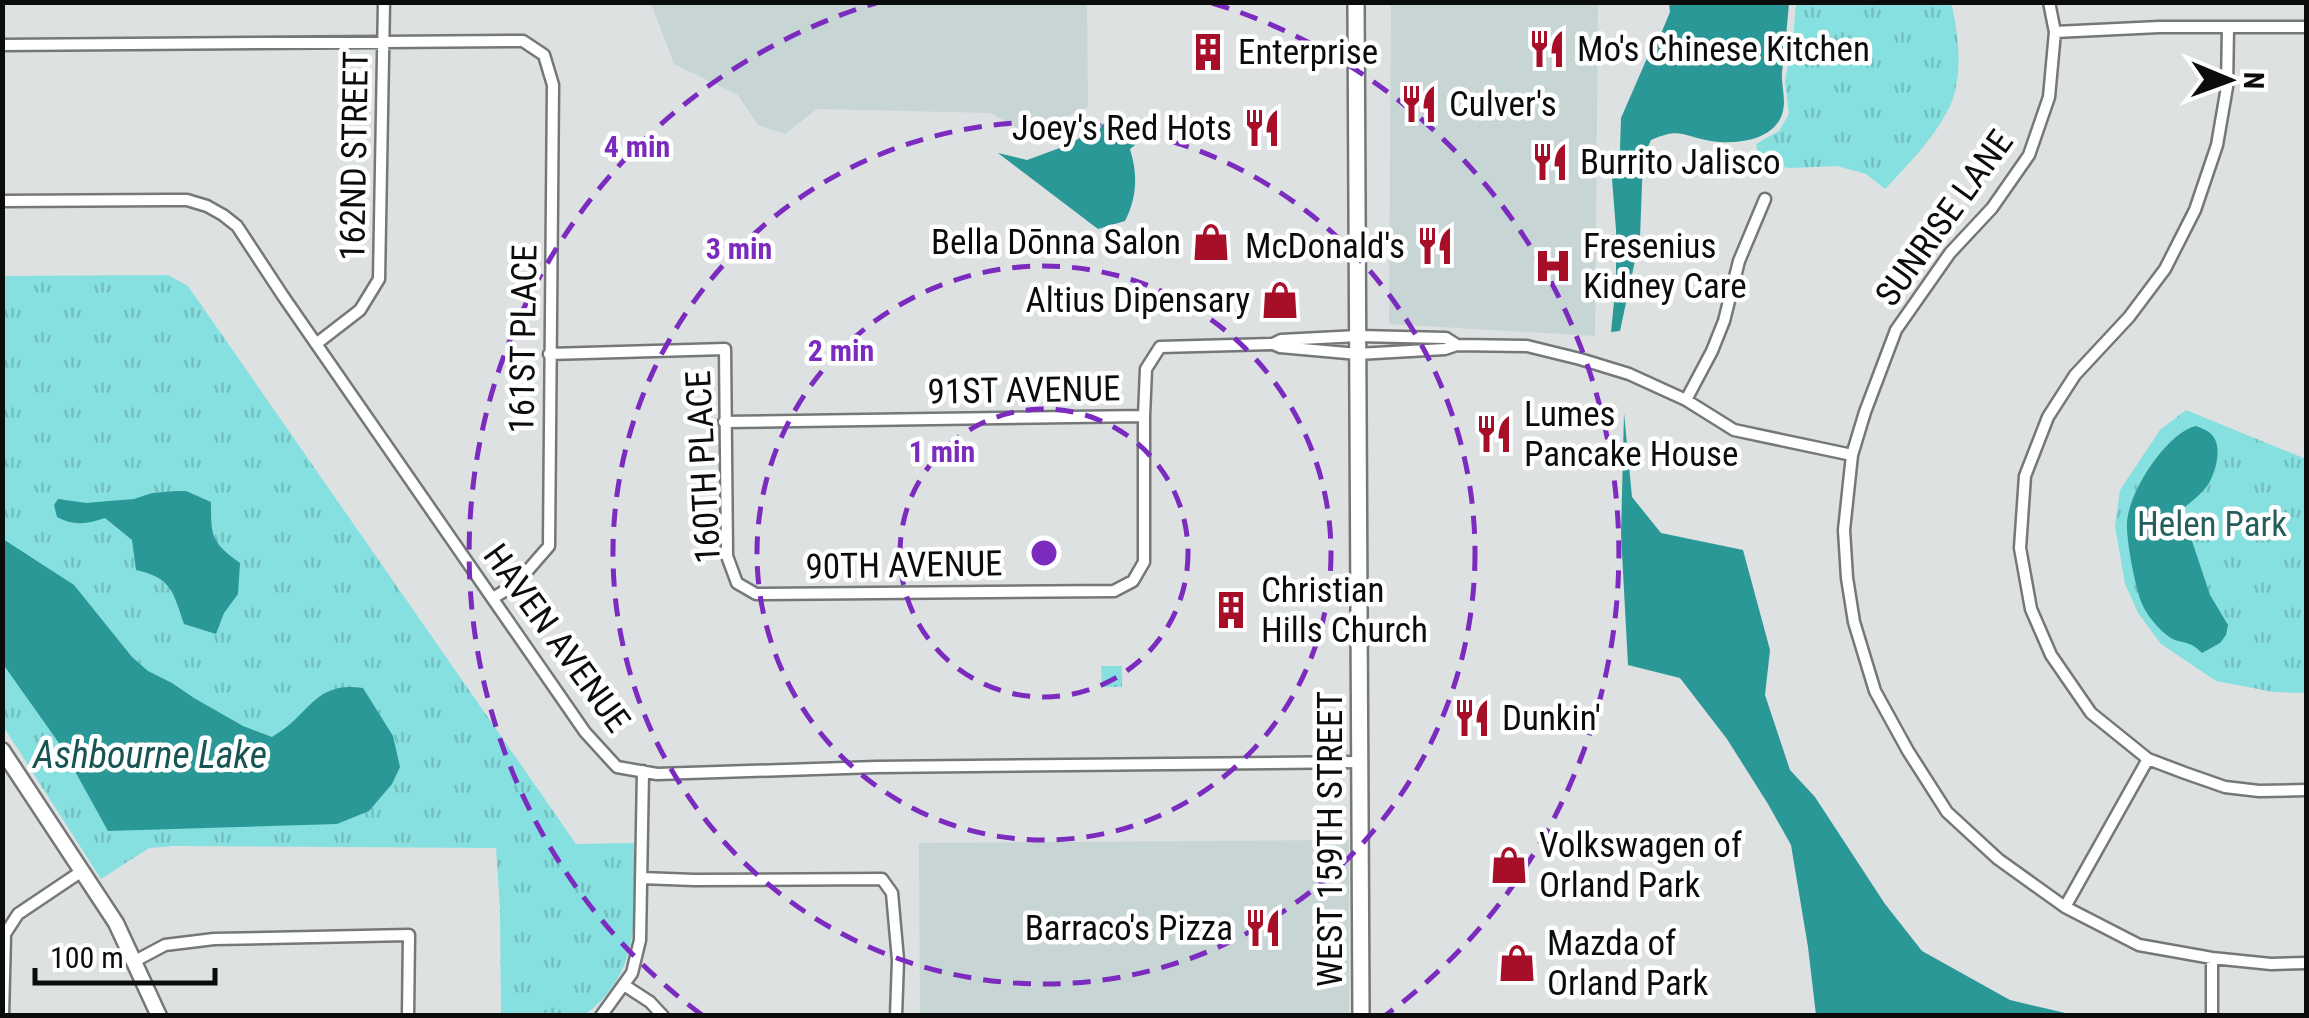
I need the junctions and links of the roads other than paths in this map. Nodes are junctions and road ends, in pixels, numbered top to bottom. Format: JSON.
{"nodes":[{"id":1,"x":384,"y":2,"type":"edge"},
{"id":2,"x":1356,"y":2,"type":"edge"},
{"id":3,"x":2050,"y":2,"type":"edge"},
{"id":4,"x":2228,"y":27,"type":"junction"},
{"id":5,"x":2306,"y":27,"type":"edge"},
{"id":6,"x":2054,"y":32,"type":"junction"},
{"id":7,"x":383,"y":42,"type":"junction"},
{"id":8,"x":2,"y":45,"type":"edge"},
{"id":9,"x":1765,"y":198,"type":"dead end"},
{"id":10,"x":2,"y":201,"type":"edge"},
{"id":11,"x":1358,"y":336,"type":"junction"},
{"id":12,"x":316,"y":344,"type":"junction"},
{"id":13,"x":1273,"y":344,"type":"junction"},
{"id":14,"x":1457,"y":345,"type":"junction"},
{"id":15,"x":549,"y":354,"type":"junction"},
{"id":16,"x":1358,"y":354,"type":"junction"},
{"id":17,"x":1686,"y":400,"type":"junction"},
{"id":18,"x":1144,"y":416,"type":"junction"},
{"id":19,"x":724,"y":422,"type":"junction"},
{"id":20,"x":1852,"y":455,"type":"junction"},
{"id":21,"x":737,"y":582,"type":"joint"},
{"id":22,"x":492,"y":598,"type":"junction"},
{"id":23,"x":2,"y":750,"type":"edge"},
{"id":24,"x":2148,"y":759,"type":"junction"},
{"id":25,"x":1360,"y":762,"type":"junction"},
{"id":26,"x":643,"y":772,"type":"junction"},
{"id":27,"x":2306,"y":790,"type":"edge"},
{"id":28,"x":82,"y":871,"type":"junction"},
{"id":29,"x":641,"y":878,"type":"junction"},
{"id":30,"x":2065,"y":907,"type":"junction"},
{"id":31,"x":2212,"y":958,"type":"junction"},
{"id":32,"x":135,"y":961,"type":"junction"},
{"id":33,"x":2306,"y":963,"type":"edge"},
{"id":34,"x":624,"y":984,"type":"junction"},
{"id":35,"x":3,"y":1016,"type":"edge"},
{"id":36,"x":159,"y":1016,"type":"edge"},
{"id":37,"x":408,"y":1016,"type":"edge"},
{"id":38,"x":601,"y":1016,"type":"edge"},
{"id":39,"x":663,"y":1016,"type":"edge"},
{"id":40,"x":896,"y":1016,"type":"edge"},
{"id":41,"x":1361,"y":1016,"type":"edge"},
{"id":42,"x":2212,"y":1016,"type":"edge"}],
"edges":[{"from":1,"to":7,"type":"street","name":"162ND STREET"},
{"from":2,"to":11,"type":"main road","name":"WEST 159TH STREET"},
{"from":3,"to":6,"type":"street","name":"SUNRISE LANE"},
{"from":4,"to":5,"type":"street"},
{"from":4,"to":6,"type":"street"},
{"from":4,"to":24,"type":"street"},
{"from":6,"to":20,"type":"street","name":"SUNRISE LANE"},
{"from":7,"to":8,"type":"street"},
{"from":7,"to":12,"type":"street","name":"162ND STREET"},
{"from":7,"to":15,"type":"street","name":"161ST PLACE"},
{"from":9,"to":17,"type":"street"},
{"from":10,"to":12,"type":"street","name":"HAVEN AVENUE"},
{"from":11,"to":13,"type":"street","name":"91ST AVENUE"},
{"from":11,"to":14,"type":"street","name":"91ST AVENUE"},
{"from":11,"to":16,"type":"main road","name":"WEST 159TH STREET"},
{"from":12,"to":22,"type":"street","name":"HAVEN AVENUE"},
{"from":13,"to":16,"type":"street","name":"91ST AVENUE"},
{"from":13,"to":18,"type":"street","name":"91ST AVENUE"},
{"from":14,"to":16,"type":"street","name":"91ST AVENUE"},
{"from":14,"to":17,"type":"street"},
{"from":15,"to":19,"type":"street","name":"160TH PLACE"},
{"from":15,"to":22,"type":"street","name":"161ST PLACE"},
{"from":16,"to":25,"type":"main road","name":"WEST 159TH STREET"},
{"from":17,"to":20,"type":"street"},
{"from":18,"to":19,"type":"street","name":"91ST AVENUE"},
{"from":18,"to":21,"type":"street","name":"90TH AVENUE"},
{"from":19,"to":21,"type":"street","name":"160TH PLACE"},
{"from":20,"to":30,"type":"street","name":"SUNRISE LANE"},
{"from":22,"to":26,"type":"street","name":"HAVEN AVENUE"},
{"from":23,"to":28,"type":"street"},
{"from":24,"to":27,"type":"street"},
{"from":24,"to":30,"type":"street"},
{"from":25,"to":26,"type":"street","name":"HAVEN AVENUE"},
{"from":25,"to":41,"type":"main road","name":"WEST 159TH STREET"},
{"from":26,"to":29,"type":"street"},
{"from":28,"to":32,"type":"street"},
{"from":28,"to":35,"type":"street"},
{"from":29,"to":34,"type":"street"},
{"from":29,"to":40,"type":"street"},
{"from":30,"to":31,"type":"street","name":"SUNRISE LANE"},
{"from":31,"to":33,"type":"street","name":"SUNRISE LANE"},
{"from":31,"to":42,"type":"street"},
{"from":32,"to":36,"type":"street"},
{"from":32,"to":37,"type":"street"},
{"from":34,"to":38,"type":"street"},
{"from":34,"to":39,"type":"street"}]}
